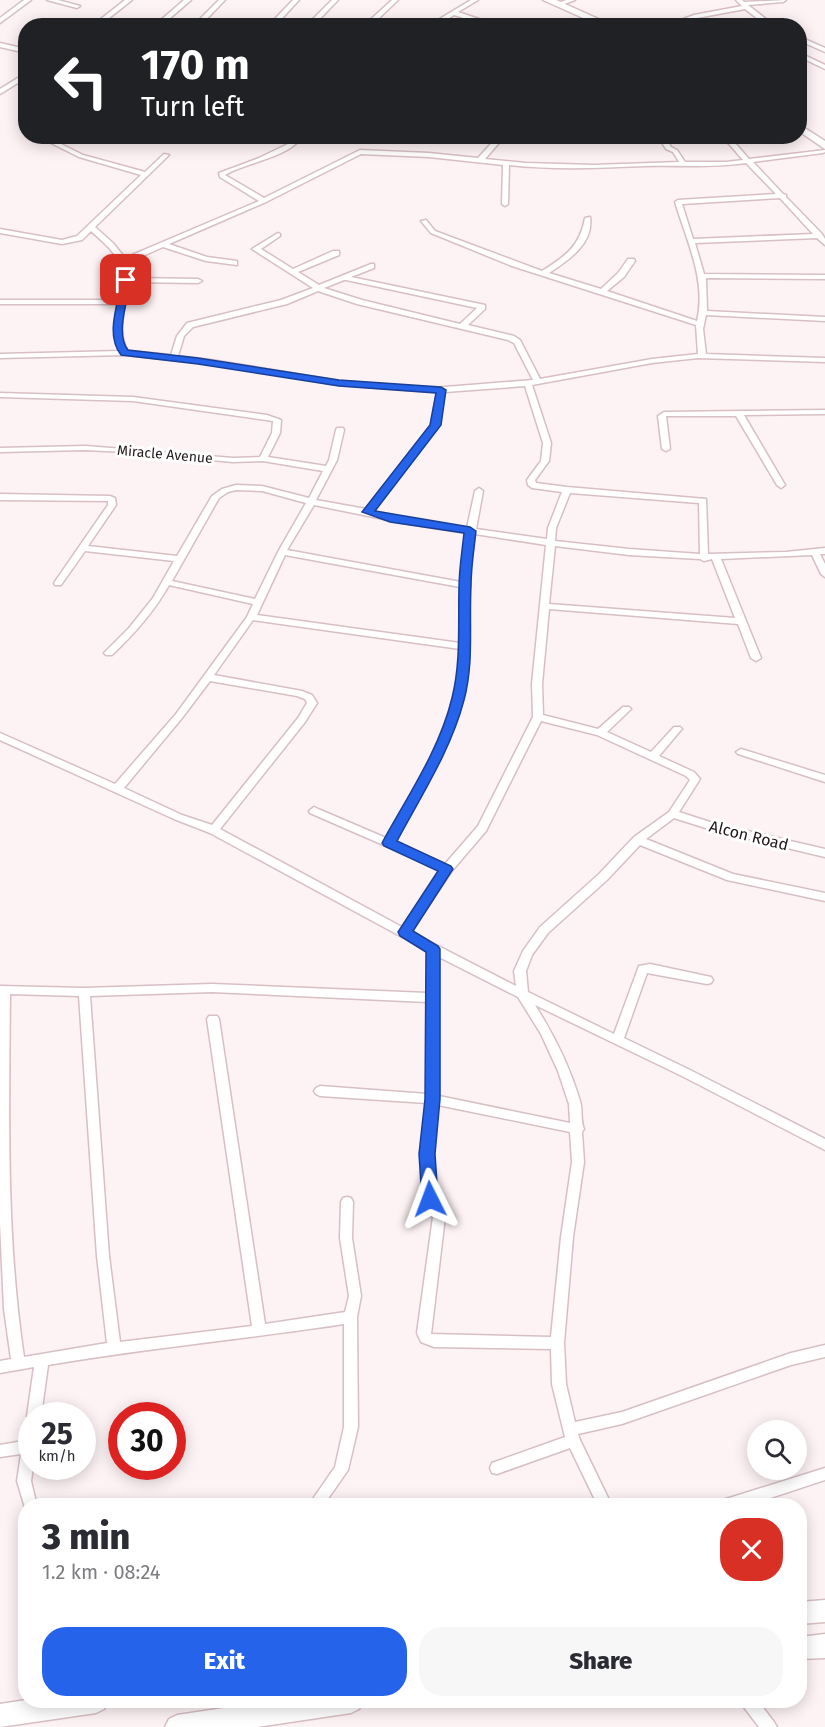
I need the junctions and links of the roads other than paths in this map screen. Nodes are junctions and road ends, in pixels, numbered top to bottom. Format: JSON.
{"nodes":[{"id":1,"x":28,"y":0,"type":"edge"},
{"id":2,"x":50,"y":0,"type":"edge"},
{"id":3,"x":129,"y":0,"type":"edge"},
{"id":4,"x":188,"y":0,"type":"edge"},
{"id":5,"x":212,"y":0,"type":"edge"},
{"id":6,"x":296,"y":0,"type":"edge"},
{"id":7,"x":335,"y":0,"type":"edge"},
{"id":8,"x":395,"y":0,"type":"edge"},
{"id":9,"x":475,"y":0,"type":"edge"},
{"id":10,"x":538,"y":0,"type":"edge"},
{"id":11,"x":548,"y":0,"type":"edge"},
{"id":12,"x":572,"y":0,"type":"edge"},
{"id":13,"x":783,"y":0,"type":"edge"},
{"id":14,"x":222,"y":1,"type":"edge"},
{"id":15,"x":559,"y":4,"type":"junction"},
{"id":16,"x":743,"y":4,"type":"edge"},
{"id":17,"x":77,"y":6,"type":"dead end"},
{"id":18,"x":454,"y":13,"type":"junction"},
{"id":19,"x":105,"y":18,"type":"edge"},
{"id":20,"x":167,"y":18,"type":"edge"},
{"id":21,"x":204,"y":18,"type":"edge"},
{"id":22,"x":279,"y":18,"type":"edge"},
{"id":23,"x":317,"y":18,"type":"edge"},
{"id":24,"x":375,"y":18,"type":"edge"},
{"id":25,"x":445,"y":18,"type":"edge"},
{"id":26,"x":471,"y":18,"type":"edge"},
{"id":27,"x":580,"y":18,"type":"edge"},
{"id":28,"x":591,"y":18,"type":"edge"},
{"id":29,"x":690,"y":18,"type":"edge"},
{"id":30,"x":761,"y":18,"type":"edge"},
{"id":31,"x":0,"y":21,"type":"edge"},
{"id":32,"x":807,"y":42,"type":"edge"},
{"id":33,"x":0,"y":45,"type":"edge"},
{"id":34,"x":18,"y":49,"type":"edge"},
{"id":35,"x":825,"y":50,"type":"edge"},
{"id":36,"x":807,"y":58,"type":"edge"},
{"id":37,"x":825,"y":67,"type":"edge"},
{"id":38,"x":18,"y":80,"type":"edge"},
{"id":39,"x":0,"y":84,"type":"edge"},
{"id":40,"x":8,"y":87,"type":"junction"},
{"id":41,"x":0,"y":92,"type":"edge"},
{"id":42,"x":807,"y":134,"type":"edge"},
{"id":43,"x":807,"y":138,"type":"edge"},
{"id":44,"x":57,"y":144,"type":"edge"},
{"id":45,"x":292,"y":144,"type":"edge"},
{"id":46,"x":495,"y":144,"type":"edge"},
{"id":47,"x":666,"y":144,"type":"edge"},
{"id":48,"x":732,"y":144,"type":"edge"},
{"id":49,"x":824,"y":147,"type":"edge"},
{"id":50,"x":166,"y":155,"type":"dead end"},
{"id":51,"x":479,"y":161,"type":"junction"},
{"id":52,"x":747,"y":162,"type":"junction"},
{"id":53,"x":506,"y":164,"type":"junction"},
{"id":54,"x":684,"y":165,"type":"junction"},
{"id":55,"x":146,"y":174,"type":"junction"},
{"id":56,"x":784,"y":196,"type":"junction"},
{"id":57,"x":264,"y":201,"type":"junction"},
{"id":58,"x":506,"y":204,"type":"dead end"},
{"id":59,"x":588,"y":218,"type":"dead end"},
{"id":60,"x":424,"y":222,"type":"dead end"},
{"id":61,"x":91,"y":227,"type":"junction"},
{"id":62,"x":0,"y":231,"type":"edge"},
{"id":63,"x":278,"y":235,"type":"dead end"},
{"id":64,"x":819,"y":236,"type":"junction"},
{"id":65,"x":691,"y":241,"type":"junction"},
{"id":66,"x":825,"y":243,"type":"edge"},
{"id":67,"x":162,"y":244,"type":"junction"},
{"id":68,"x":336,"y":253,"type":"dead end"},
{"id":69,"x":124,"y":261,"type":"junction"},
{"id":70,"x":631,"y":261,"type":"dead end"},
{"id":71,"x":234,"y":262,"type":"dead end"},
{"id":72,"x":371,"y":266,"type":"dead end"},
{"id":73,"x":291,"y":272,"type":"junction"},
{"id":74,"x":542,"y":274,"type":"junction"},
{"id":75,"x":701,"y":276,"type":"junction"},
{"id":76,"x":825,"y":276,"type":"edge"},
{"id":77,"x":346,"y":278,"type":"junction"},
{"id":78,"x":126,"y":280,"type":"junction"},
{"id":79,"x":198,"y":281,"type":"dead end"},
{"id":80,"x":320,"y":289,"type":"junction"},
{"id":81,"x":601,"y":293,"type":"junction"},
{"id":82,"x":0,"y":302,"type":"edge"},
{"id":83,"x":123,"y":302,"type":"junction"},
{"id":84,"x":703,"y":313,"type":"junction"},
{"id":85,"x":825,"y":319,"type":"edge"},
{"id":86,"x":700,"y":324,"type":"junction"},
{"id":87,"x":464,"y":328,"type":"junction"},
{"id":88,"x":125,"y":353,"type":"junction"},
{"id":89,"x":0,"y":356,"type":"edge"},
{"id":90,"x":702,"y":356,"type":"junction"},
{"id":91,"x":174,"y":358,"type":"junction"},
{"id":92,"x":825,"y":360,"type":"edge"},
{"id":93,"x":538,"y":382,"type":"junction"},
{"id":94,"x":528,"y":384,"type":"junction"},
{"id":95,"x":441,"y":390,"type":"junction"},
{"id":96,"x":0,"y":394,"type":"edge"},
{"id":97,"x":825,"y":412,"type":"edge"},
{"id":98,"x":739,"y":413,"type":"junction"},
{"id":99,"x":340,"y":430,"type":"dead end"},
{"id":100,"x":666,"y":449,"type":"dead end"},
{"id":101,"x":0,"y":450,"type":"edge"},
{"id":102,"x":263,"y":459,"type":"junction"},
{"id":103,"x":328,"y":469,"type":"junction"},
{"id":104,"x":781,"y":485,"type":"dead end"},
{"id":105,"x":567,"y":490,"type":"junction"},
{"id":106,"x":479,"y":491,"type":"dead end"},
{"id":107,"x":0,"y":497,"type":"edge"},
{"id":108,"x":310,"y":502,"type":"junction"},
{"id":109,"x":368,"y":512,"type":"junction"},
{"id":110,"x":470,"y":531,"type":"junction"},
{"id":111,"x":552,"y":545,"type":"junction"},
{"id":112,"x":83,"y":548,"type":"junction"},
{"id":113,"x":820,"y":551,"type":"edge"},
{"id":114,"x":282,"y":552,"type":"junction"},
{"id":115,"x":704,"y":558,"type":"junction"},
{"id":116,"x":716,"y":558,"type":"junction"},
{"id":117,"x":179,"y":559,"type":"junction"},
{"id":118,"x":825,"y":574,"type":"edge"},
{"id":119,"x":165,"y":582,"type":"junction"},
{"id":120,"x":58,"y":583,"type":"dead end"},
{"id":121,"x":465,"y":585,"type":"junction"},
{"id":122,"x":258,"y":602,"type":"junction"},
{"id":123,"x":546,"y":606,"type":"junction"},
{"id":124,"x":250,"y":617,"type":"junction"},
{"id":125,"x":741,"y":621,"type":"junction"},
{"id":126,"x":463,"y":646,"type":"junction"},
{"id":127,"x":110,"y":653,"type":"dead end"},
{"id":128,"x":756,"y":658,"type":"dead end"},
{"id":129,"x":206,"y":676,"type":"junction"},
{"id":130,"x":626,"y":709,"type":"dead end"},
{"id":131,"x":538,"y":717,"type":"junction"},
{"id":132,"x":677,"y":729,"type":"dead end"},
{"id":133,"x":600,"y":733,"type":"junction"},
{"id":134,"x":0,"y":736,"type":"edge"},
{"id":135,"x":741,"y":752,"type":"dead end"},
{"id":136,"x":654,"y":756,"type":"junction"},
{"id":137,"x":825,"y":779,"type":"edge"},
{"id":138,"x":117,"y":789,"type":"junction"},
{"id":139,"x":314,"y":810,"type":"dead end"},
{"id":140,"x":673,"y":814,"type":"junction"},
{"id":141,"x":214,"y":830,"type":"junction"},
{"id":142,"x":638,"y":840,"type":"junction"},
{"id":143,"x":389,"y":843,"type":"junction"},
{"id":144,"x":825,"y":853,"type":"edge"},
{"id":145,"x":447,"y":869,"type":"junction"},
{"id":146,"x":825,"y":897,"type":"edge"},
{"id":147,"x":405,"y":932,"type":"junction"},
{"id":148,"x":433,"y":949,"type":"junction"},
{"id":149,"x":706,"y":980,"type":"dead end"},
{"id":150,"x":2,"y":990,"type":"edge"},
{"id":151,"x":84,"y":992,"type":"junction"},
{"id":152,"x":523,"y":995,"type":"junction"},
{"id":153,"x":433,"y":998,"type":"junction"},
{"id":154,"x":213,"y":1019,"type":"dead end"},
{"id":155,"x":617,"y":1041,"type":"junction"},
{"id":156,"x":320,"y":1091,"type":"dead end"},
{"id":157,"x":433,"y":1099,"type":"junction"},
{"id":158,"x":578,"y":1129,"type":"junction"},
{"id":159,"x":825,"y":1145,"type":"edge"},
{"id":160,"x":347,"y":1202,"type":"dead end"},
{"id":161,"x":351,"y":1317,"type":"junction"},
{"id":162,"x":259,"y":1331,"type":"junction"},
{"id":163,"x":557,"y":1343,"type":"junction"},
{"id":164,"x":114,"y":1348,"type":"junction"},
{"id":165,"x":825,"y":1351,"type":"edge"},
{"id":166,"x":42,"y":1360,"type":"junction"},
{"id":167,"x":18,"y":1364,"type":"junction"},
{"id":168,"x":0,"y":1367,"type":"edge"},
{"id":169,"x":36,"y":1402,"type":"edge"},
{"id":170,"x":571,"y":1435,"type":"junction"},
{"id":171,"x":18,"y":1448,"type":"edge"},
{"id":172,"x":0,"y":1451,"type":"edge"},
{"id":173,"x":497,"y":1468,"type":"dead end"},
{"id":174,"x":825,"y":1474,"type":"edge"},
{"id":175,"x":24,"y":1480,"type":"edge"},
{"id":176,"x":28,"y":1498,"type":"edge"},
{"id":177,"x":321,"y":1498,"type":"edge"},
{"id":178,"x":601,"y":1498,"type":"edge"},
{"id":179,"x":751,"y":1498,"type":"edge"},
{"id":180,"x":825,"y":1611,"type":"edge"},
{"id":181,"x":807,"y":1612,"type":"edge"},
{"id":182,"x":825,"y":1646,"type":"edge"},
{"id":183,"x":807,"y":1647,"type":"edge"},
{"id":184,"x":51,"y":1708,"type":"edge"},
{"id":185,"x":304,"y":1708,"type":"edge"},
{"id":186,"x":754,"y":1708,"type":"edge"},
{"id":187,"x":0,"y":1716,"type":"edge"},
{"id":188,"x":177,"y":1727,"type":"edge"},
{"id":189,"x":769,"y":1727,"type":"edge"}],
"edges":[{"from":1,"to":31,"type":"street"},
{"from":2,"to":17,"type":"street"},
{"from":3,"to":19,"type":"street"},
{"from":4,"to":20,"type":"street"},
{"from":5,"to":14,"type":"street"},
{"from":6,"to":22,"type":"street"},
{"from":7,"to":23,"type":"street"},
{"from":8,"to":24,"type":"street"},
{"from":9,"to":18,"type":"street"},
{"from":10,"to":27,"type":"street"},
{"from":11,"to":15,"type":"street"},
{"from":12,"to":15,"type":"street"},
{"from":13,"to":16,"type":"street"},
{"from":14,"to":21,"type":"street"},
{"from":15,"to":28,"type":"street"},
{"from":16,"to":29,"type":"street"},
{"from":16,"to":30,"type":"street"},
{"from":18,"to":25,"type":"street"},
{"from":18,"to":26,"type":"street"},
{"from":32,"to":35,"type":"street"},
{"from":33,"to":34,"type":"street"},
{"from":36,"to":37,"type":"street"},
{"from":38,"to":40,"type":"street"},
{"from":39,"to":40,"type":"street"},
{"from":40,"to":41,"type":"street"},
{"from":42,"to":49,"type":"street"},
{"from":43,"to":49,"type":"street"},
{"from":44,"to":55,"type":"street"},
{"from":45,"to":57,"type":"street"},
{"from":46,"to":51,"type":"street"},
{"from":47,"to":54,"type":"street"},
{"from":48,"to":52,"type":"street"},
{"from":49,"to":52,"type":"street"},
{"from":50,"to":55,"type":"street"},
{"from":51,"to":53,"type":"street"},
{"from":51,"to":57,"type":"street"},
{"from":52,"to":54,"type":"street"},
{"from":52,"to":56,"type":"street"},
{"from":53,"to":54,"type":"street"},
{"from":53,"to":58,"type":"street"},
{"from":55,"to":61,"type":"street"},
{"from":56,"to":64,"type":"street"},
{"from":56,"to":65,"type":"street"},
{"from":57,"to":67,"type":"street"},
{"from":59,"to":74,"type":"street"},
{"from":60,"to":74,"type":"street"},
{"from":61,"to":62,"type":"street"},
{"from":61,"to":69,"type":"street"},
{"from":63,"to":73,"type":"street"},
{"from":64,"to":65,"type":"street"},
{"from":64,"to":66,"type":"street"},
{"from":65,"to":75,"type":"street"},
{"from":67,"to":69,"type":"street"},
{"from":67,"to":71,"type":"street"},
{"from":68,"to":73,"type":"street"},
{"from":69,"to":78,"type":"street"},
{"from":70,"to":81,"type":"street"},
{"from":72,"to":77,"type":"street"},
{"from":73,"to":80,"type":"street"},
{"from":74,"to":81,"type":"street"},
{"from":75,"to":76,"type":"street"},
{"from":75,"to":84,"type":"street"},
{"from":77,"to":80,"type":"street"},
{"from":77,"to":87,"type":"street"},
{"from":78,"to":79,"type":"street"},
{"from":78,"to":83,"type":"street"},
{"from":80,"to":87,"type":"street"},
{"from":80,"to":91,"type":"street"},
{"from":81,"to":86,"type":"street"},
{"from":82,"to":83,"type":"street"},
{"from":83,"to":88,"type":"street"},
{"from":84,"to":85,"type":"street"},
{"from":84,"to":86,"type":"street"},
{"from":86,"to":90,"type":"street"},
{"from":87,"to":93,"type":"street"},
{"from":88,"to":89,"type":"street"},
{"from":88,"to":91,"type":"street"},
{"from":90,"to":92,"type":"street"},
{"from":90,"to":93,"type":"street"},
{"from":91,"to":95,"type":"street"},
{"from":93,"to":94,"type":"street"},
{"from":94,"to":95,"type":"street"},
{"from":94,"to":105,"type":"street"},
{"from":95,"to":109,"type":"street"},
{"from":96,"to":102,"type":"street"},
{"from":97,"to":98,"type":"street"},
{"from":98,"to":100,"type":"street"},
{"from":98,"to":104,"type":"street"},
{"from":99,"to":103,"type":"street"},
{"from":101,"to":102,"type":"street","name":"Miracle Avenue"},
{"from":102,"to":103,"type":"street","name":"Miracle Avenue"},
{"from":103,"to":108,"type":"street"},
{"from":105,"to":111,"type":"street"},
{"from":105,"to":115,"type":"street"},
{"from":106,"to":110,"type":"street"},
{"from":107,"to":112,"type":"street"},
{"from":108,"to":109,"type":"street"},
{"from":108,"to":114,"type":"street"},
{"from":108,"to":117,"type":"street"},
{"from":109,"to":110,"type":"street"},
{"from":110,"to":111,"type":"street"},
{"from":110,"to":121,"type":"street"},
{"from":111,"to":115,"type":"street"},
{"from":111,"to":123,"type":"street"},
{"from":112,"to":117,"type":"street"},
{"from":112,"to":120,"type":"street"},
{"from":113,"to":116,"type":"street"},
{"from":113,"to":118,"type":"street"},
{"from":114,"to":121,"type":"street"},
{"from":114,"to":122,"type":"street"},
{"from":115,"to":116,"type":"street"},
{"from":116,"to":125,"type":"street"},
{"from":117,"to":119,"type":"street"},
{"from":119,"to":122,"type":"street"},
{"from":119,"to":127,"type":"street"},
{"from":121,"to":126,"type":"street"},
{"from":122,"to":124,"type":"street"},
{"from":123,"to":125,"type":"street"},
{"from":123,"to":131,"type":"street"},
{"from":124,"to":126,"type":"street"},
{"from":124,"to":129,"type":"street"},
{"from":125,"to":128,"type":"street"},
{"from":126,"to":143,"type":"street"},
{"from":129,"to":138,"type":"street"},
{"from":129,"to":141,"type":"street"},
{"from":130,"to":133,"type":"street"},
{"from":131,"to":133,"type":"street"},
{"from":131,"to":145,"type":"street"},
{"from":132,"to":136,"type":"street"},
{"from":133,"to":136,"type":"street"},
{"from":134,"to":138,"type":"street"},
{"from":135,"to":137,"type":"street"},
{"from":136,"to":140,"type":"street"},
{"from":138,"to":141,"type":"street"},
{"from":139,"to":143,"type":"street"},
{"from":140,"to":142,"type":"street"},
{"from":140,"to":144,"type":"street","name":"Alcon Road"},
{"from":141,"to":147,"type":"street"},
{"from":142,"to":146,"type":"street"},
{"from":142,"to":152,"type":"street"},
{"from":143,"to":145,"type":"street"},
{"from":145,"to":147,"type":"street"},
{"from":147,"to":148,"type":"street"},
{"from":148,"to":152,"type":"street"},
{"from":148,"to":153,"type":"street"},
{"from":149,"to":155,"type":"street"},
{"from":150,"to":151,"type":"street"},
{"from":150,"to":167,"type":"street"},
{"from":151,"to":153,"type":"street"},
{"from":151,"to":164,"type":"street"},
{"from":152,"to":155,"type":"street"},
{"from":152,"to":158,"type":"street"},
{"from":153,"to":157,"type":"street"},
{"from":154,"to":162,"type":"street"},
{"from":155,"to":159,"type":"street"},
{"from":156,"to":157,"type":"street"},
{"from":157,"to":158,"type":"street"},
{"from":157,"to":163,"type":"street"},
{"from":158,"to":163,"type":"street"},
{"from":160,"to":161,"type":"street"},
{"from":161,"to":162,"type":"street"},
{"from":161,"to":177,"type":"street"},
{"from":162,"to":164,"type":"street"},
{"from":163,"to":170,"type":"street"},
{"from":164,"to":166,"type":"street"},
{"from":165,"to":170,"type":"street"},
{"from":166,"to":167,"type":"street"},
{"from":166,"to":169,"type":"street"},
{"from":167,"to":168,"type":"street"},
{"from":170,"to":173,"type":"street"},
{"from":170,"to":178,"type":"street"},
{"from":171,"to":172,"type":"street"},
{"from":174,"to":179,"type":"street"},
{"from":175,"to":176,"type":"street"},
{"from":180,"to":181,"type":"street"},
{"from":182,"to":183,"type":"street"},
{"from":184,"to":187,"type":"street"},
{"from":185,"to":188,"type":"street"},
{"from":186,"to":189,"type":"street"}]}
